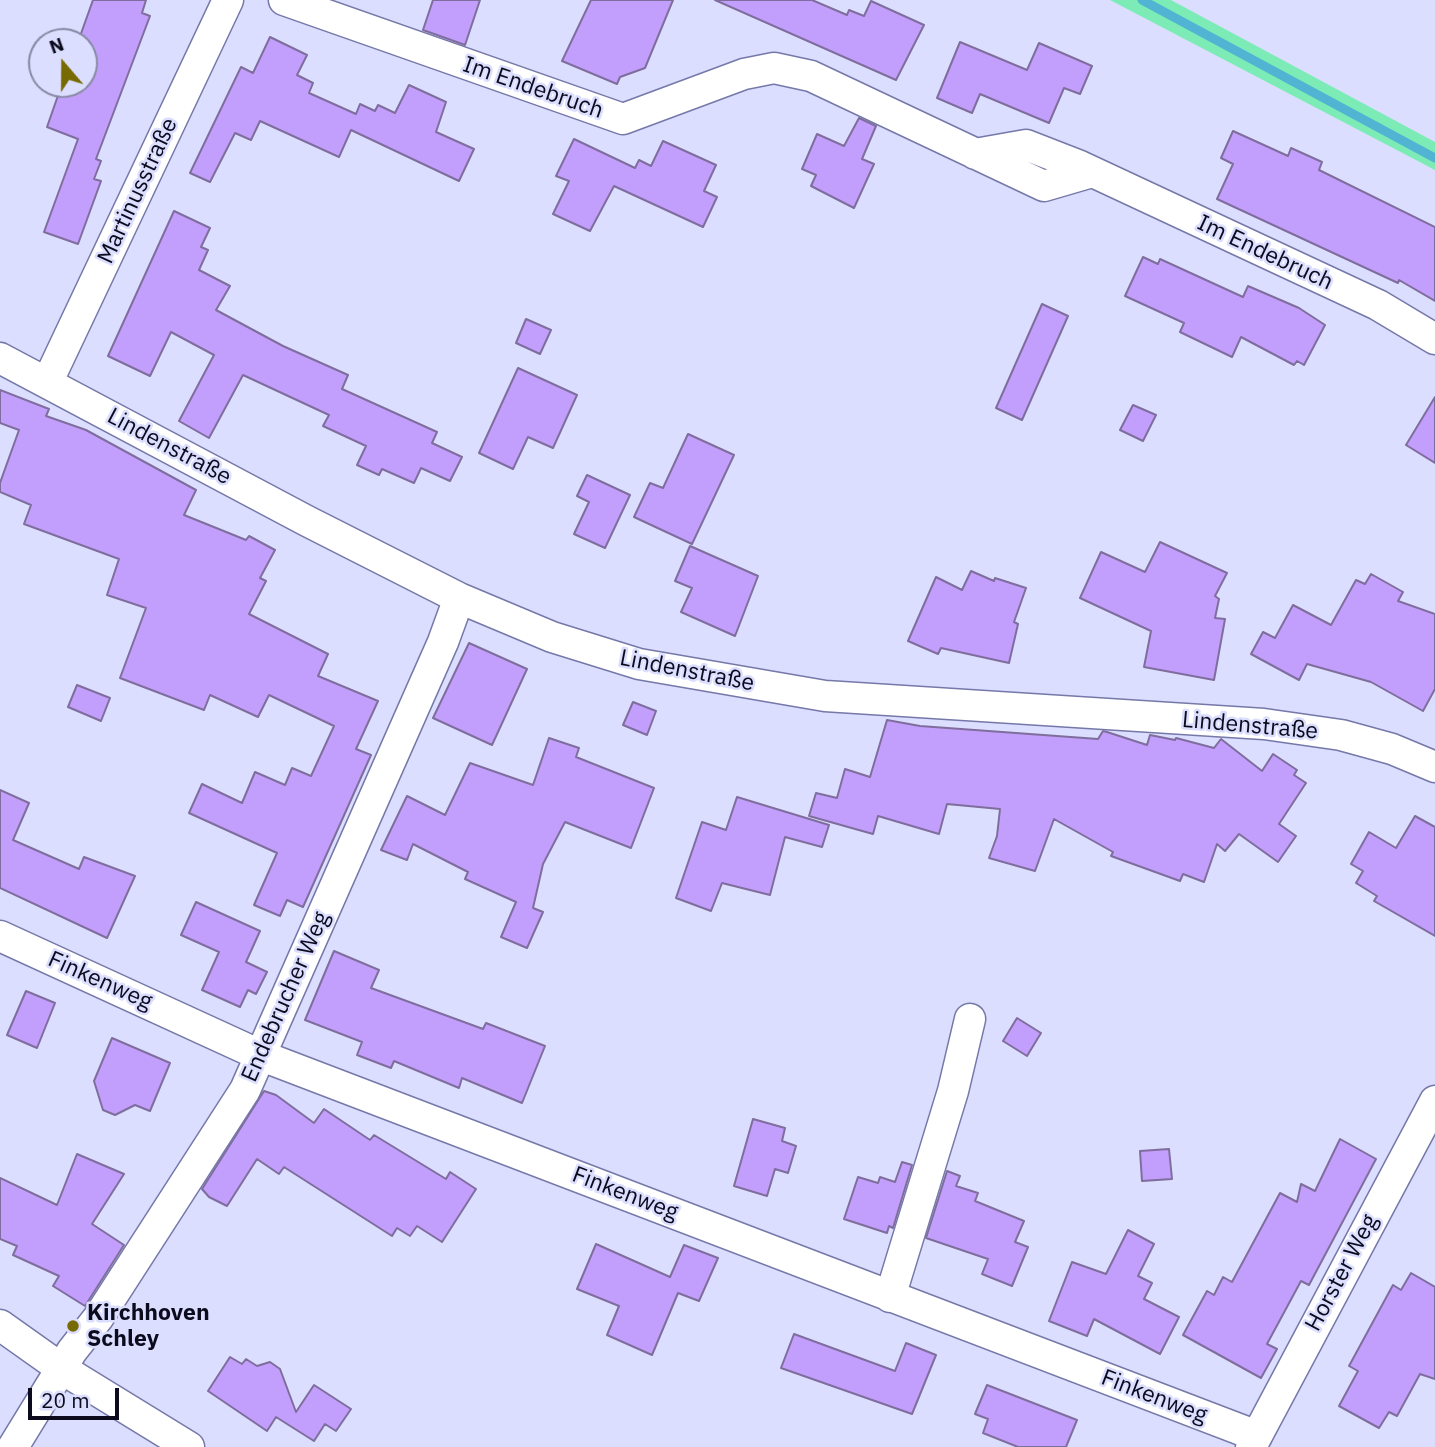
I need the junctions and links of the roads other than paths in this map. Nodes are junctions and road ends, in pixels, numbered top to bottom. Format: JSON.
{"nodes":[{"id":1,"x":228,"y":0,"type":"edge"},
{"id":2,"x":284,"y":0,"type":"edge"},
{"id":3,"x":1435,"y":339,"type":"edge"},
{"id":4,"x":0,"y":358,"type":"edge"},
{"id":5,"x":48,"y":381,"type":"junction"},
{"id":6,"x":459,"y":597,"type":"junction"},
{"id":7,"x":1435,"y":767,"type":"edge"},
{"id":8,"x":0,"y":936,"type":"edge"},
{"id":9,"x":970,"y":1019,"type":"dead end"},
{"id":10,"x":262,"y":1055,"type":"junction"},
{"id":11,"x":1435,"y":1101,"type":"edge"},
{"id":12,"x":890,"y":1297,"type":"junction"},
{"id":13,"x":0,"y":1325,"type":"edge"},
{"id":14,"x":62,"y":1369,"type":"junction"},
{"id":15,"x":1254,"y":1441,"type":"edge"},
{"id":16,"x":13,"y":1447,"type":"edge"},
{"id":17,"x":189,"y":1447,"type":"edge"}],
"edges":[{"from":1,"to":5,"type":"street","name":"Martinusstraße"},
{"from":2,"to":3,"type":"street","name":"Im Endebruch"},
{"from":4,"to":5,"type":"street","name":"Lindenstraße"},
{"from":5,"to":6,"type":"street","name":"Lindenstraße"},
{"from":6,"to":7,"type":"street","name":"Lindenstraße"},
{"from":6,"to":10,"type":"street","name":"Endebrucher Weg"},
{"from":8,"to":10,"type":"street","name":"Finkenweg"},
{"from":9,"to":12,"type":"street"},
{"from":10,"to":12,"type":"street","name":"Finkenweg"},
{"from":10,"to":14,"type":"street","name":"Endebrucher Weg"},
{"from":11,"to":15,"type":"street","name":"Horster Weg"},
{"from":12,"to":15,"type":"street","name":"Finkenweg"},
{"from":13,"to":14,"type":"street"},
{"from":14,"to":16,"type":"street","name":"Endebrucher Weg"},
{"from":14,"to":17,"type":"street"}]}
